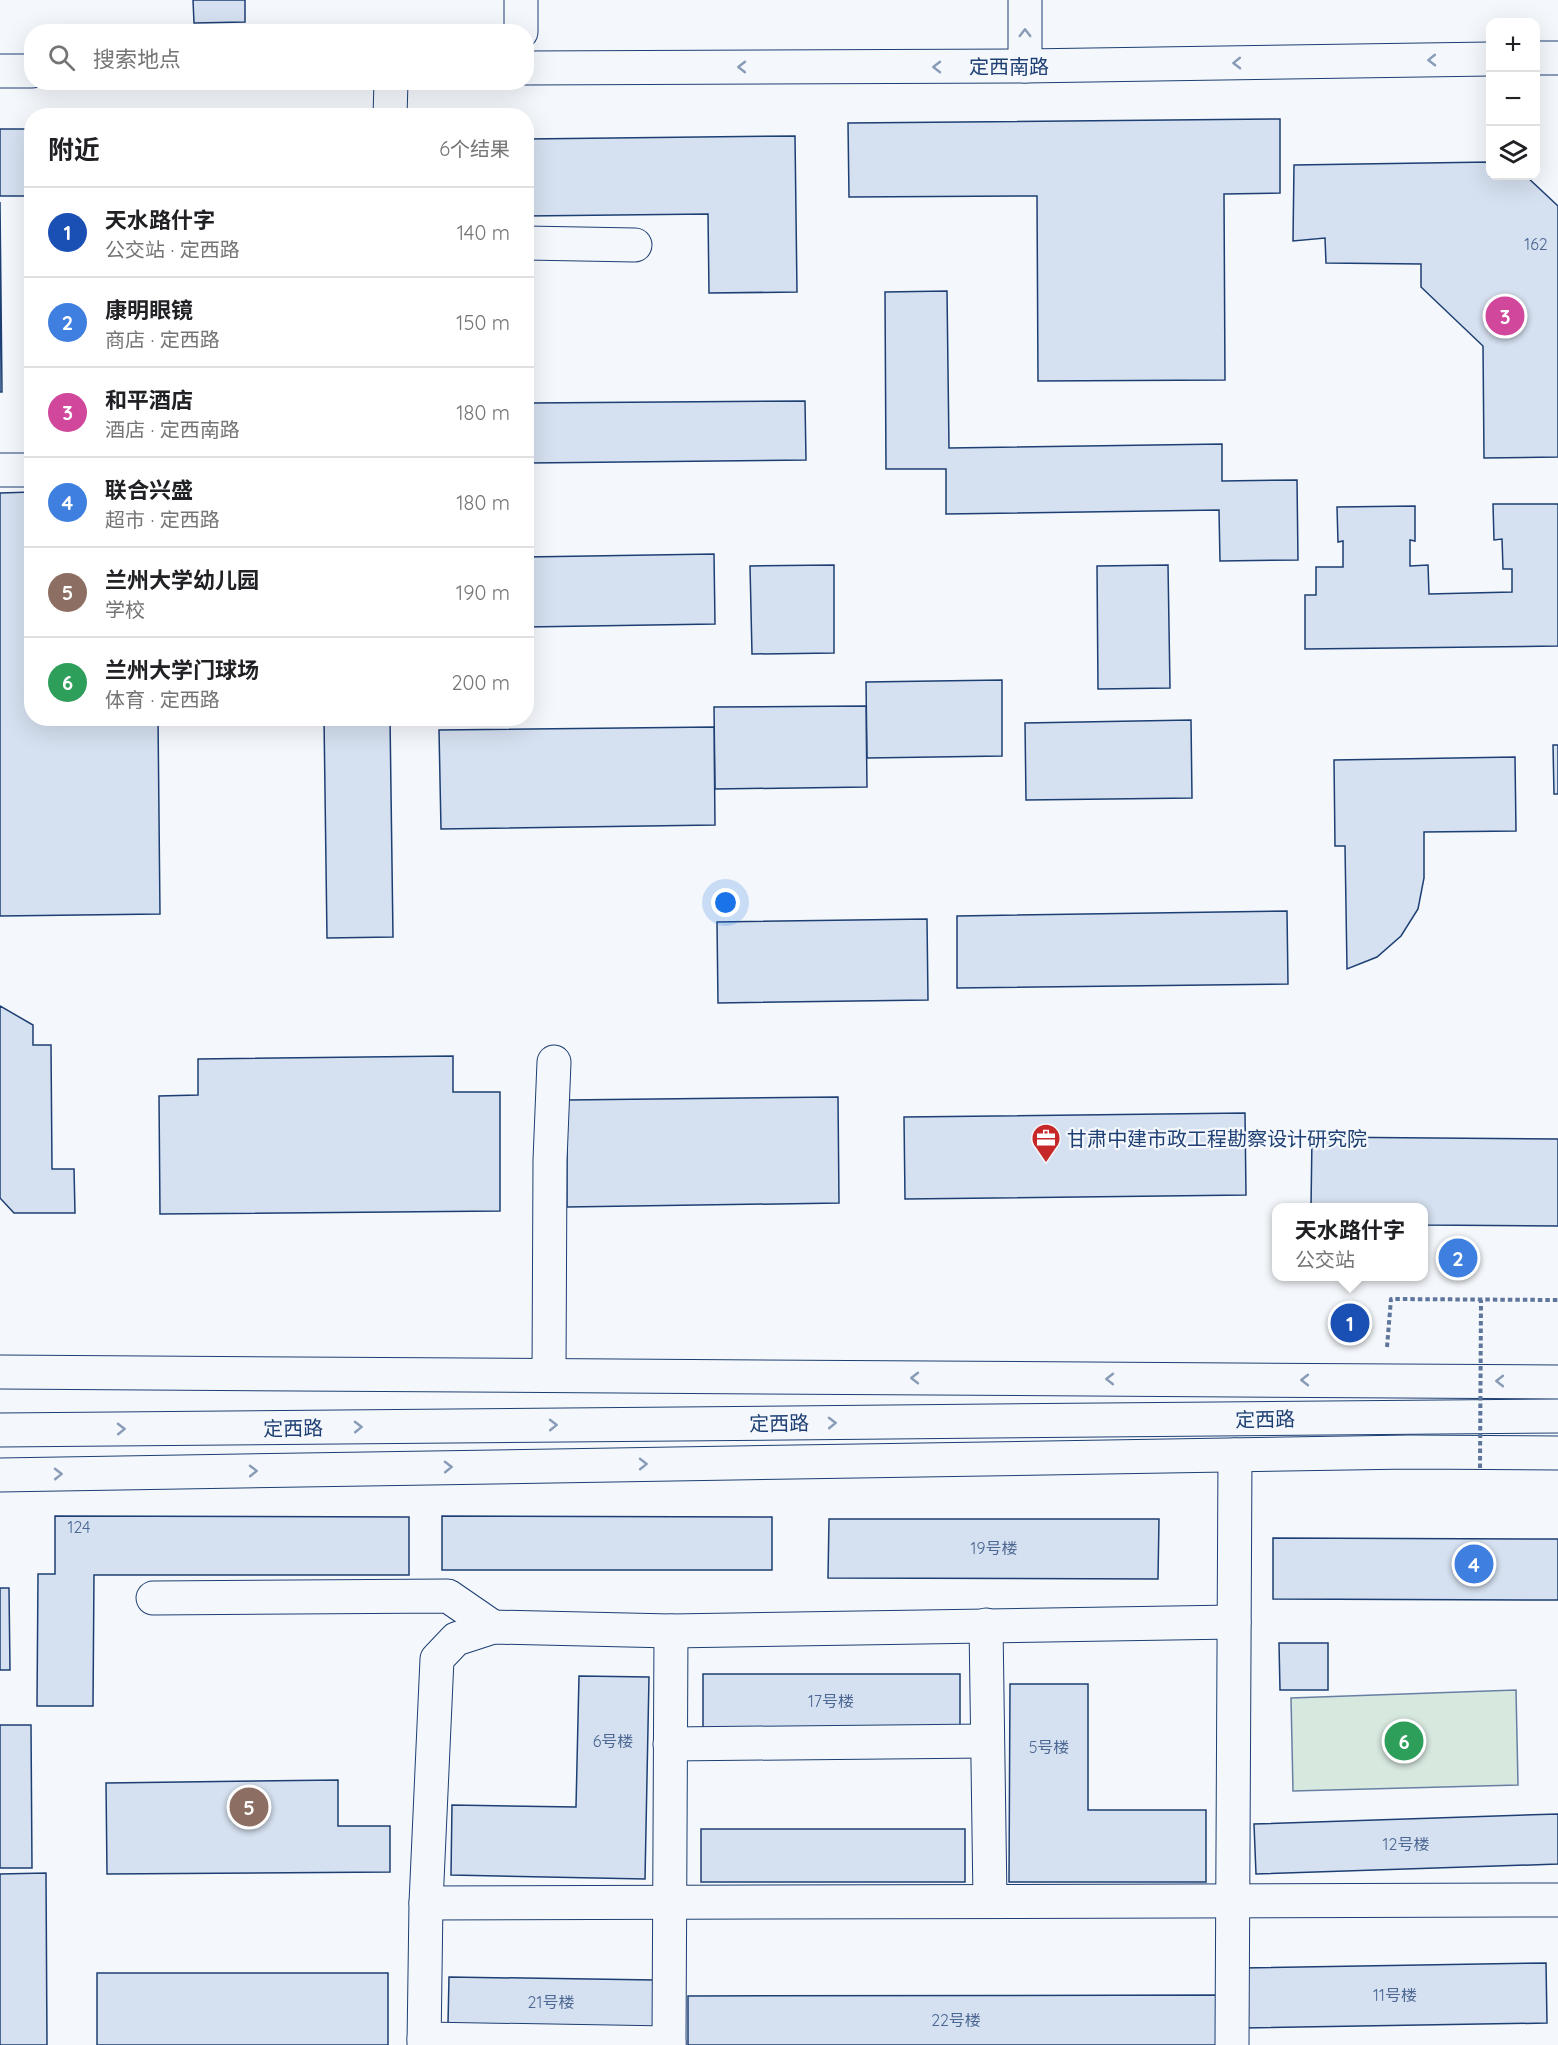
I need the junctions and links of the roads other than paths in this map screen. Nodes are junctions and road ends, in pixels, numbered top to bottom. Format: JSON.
{"nodes":[{"id":1,"x":521,"y":0,"type":"edge"},
{"id":2,"x":1025,"y":0,"type":"edge"},
{"id":3,"x":521,"y":24,"type":"edge"},
{"id":4,"x":1540,"y":58,"type":"edge"},
{"id":5,"x":1558,"y":58,"type":"edge"},
{"id":6,"x":1486,"y":59,"type":"edge"},
{"id":7,"x":1025,"y":66,"type":"junction"},
{"id":8,"x":534,"y":68,"type":"edge"},
{"id":9,"x":0,"y":71,"type":"edge"},
{"id":10,"x":24,"y":71,"type":"edge"},
{"id":11,"x":391,"y":90,"type":"edge"},
{"id":12,"x":390,"y":108,"type":"edge"},
{"id":13,"x":534,"y":243,"type":"edge"},
{"id":14,"x":635,"y":245,"type":"dead end"},
{"id":15,"x":0,"y":470,"type":"edge"},
{"id":16,"x":24,"y":470,"type":"edge"},
{"id":17,"x":554,"y":1062,"type":"dead end"},
{"id":18,"x":0,"y":1372,"type":"edge"},
{"id":19,"x":549,"y":1375,"type":"junction"},
{"id":20,"x":1558,"y":1382,"type":"edge"},
{"id":21,"x":1558,"y":1416,"type":"edge"},
{"id":22,"x":0,"y":1430,"type":"edge"},
{"id":23,"x":1558,"y":1453,"type":"edge"},
{"id":24,"x":1235,"y":1455,"type":"junction"},
{"id":25,"x":0,"y":1475,"type":"edge"},
{"id":26,"x":153,"y":1599,"type":"dead end"},
{"id":27,"x":1234,"y":1622,"type":"junction"},
{"id":28,"x":986,"y":1626,"type":"junction"},
{"id":29,"x":493,"y":1627,"type":"junction"},
{"id":30,"x":671,"y":1631,"type":"junction"},
{"id":31,"x":986,"y":1741,"type":"junction"},
{"id":32,"x":670,"y":1744,"type":"junction"},
{"id":33,"x":1232,"y":1899,"type":"junction"},
{"id":34,"x":990,"y":1900,"type":"junction"},
{"id":35,"x":1558,"y":1900,"type":"edge"},
{"id":36,"x":670,"y":1901,"type":"junction"},
{"id":37,"x":426,"y":1903,"type":"junction"},
{"id":38,"x":424,"y":2042,"type":"edge"},
{"id":39,"x":669,"y":2044,"type":"edge"},
{"id":40,"x":1232,"y":2045,"type":"edge"}],
"edges":[{"from":1,"to":3,"type":"street"},
{"from":7,"to":2,"type":"street","one_way":true},
{"from":4,"to":5,"type":"street"},
{"from":6,"to":7,"type":"street","name":"定西南路","one_way":true},
{"from":7,"to":8,"type":"street","name":"定西南路","one_way":true},
{"from":9,"to":10,"type":"street"},
{"from":11,"to":12,"type":"street"},
{"from":13,"to":14,"type":"street"},
{"from":15,"to":16,"type":"street"},
{"from":17,"to":19,"type":"street"},
{"from":18,"to":19,"type":"street","name":"定西路"},
{"from":20,"to":19,"type":"street","name":"定西路","one_way":true},
{"from":22,"to":21,"type":"street","name":"定西路","one_way":true},
{"from":23,"to":24,"type":"street"},
{"from":25,"to":24,"type":"street","one_way":true},
{"from":24,"to":27,"type":"street"},
{"from":26,"to":29,"type":"street"},
{"from":27,"to":28,"type":"street"},
{"from":27,"to":33,"type":"street"},
{"from":28,"to":30,"type":"street"},
{"from":28,"to":31,"type":"street"},
{"from":29,"to":30,"type":"street"},
{"from":29,"to":37,"type":"street"},
{"from":30,"to":32,"type":"street"},
{"from":31,"to":32,"type":"street"},
{"from":31,"to":34,"type":"street"},
{"from":32,"to":36,"type":"street"},
{"from":33,"to":34,"type":"street"},
{"from":33,"to":35,"type":"street"},
{"from":33,"to":40,"type":"street"},
{"from":34,"to":36,"type":"street"},
{"from":36,"to":37,"type":"street"},
{"from":36,"to":39,"type":"street"},
{"from":37,"to":38,"type":"street"},
{"from":38,"to":39,"type":"street"}]}
